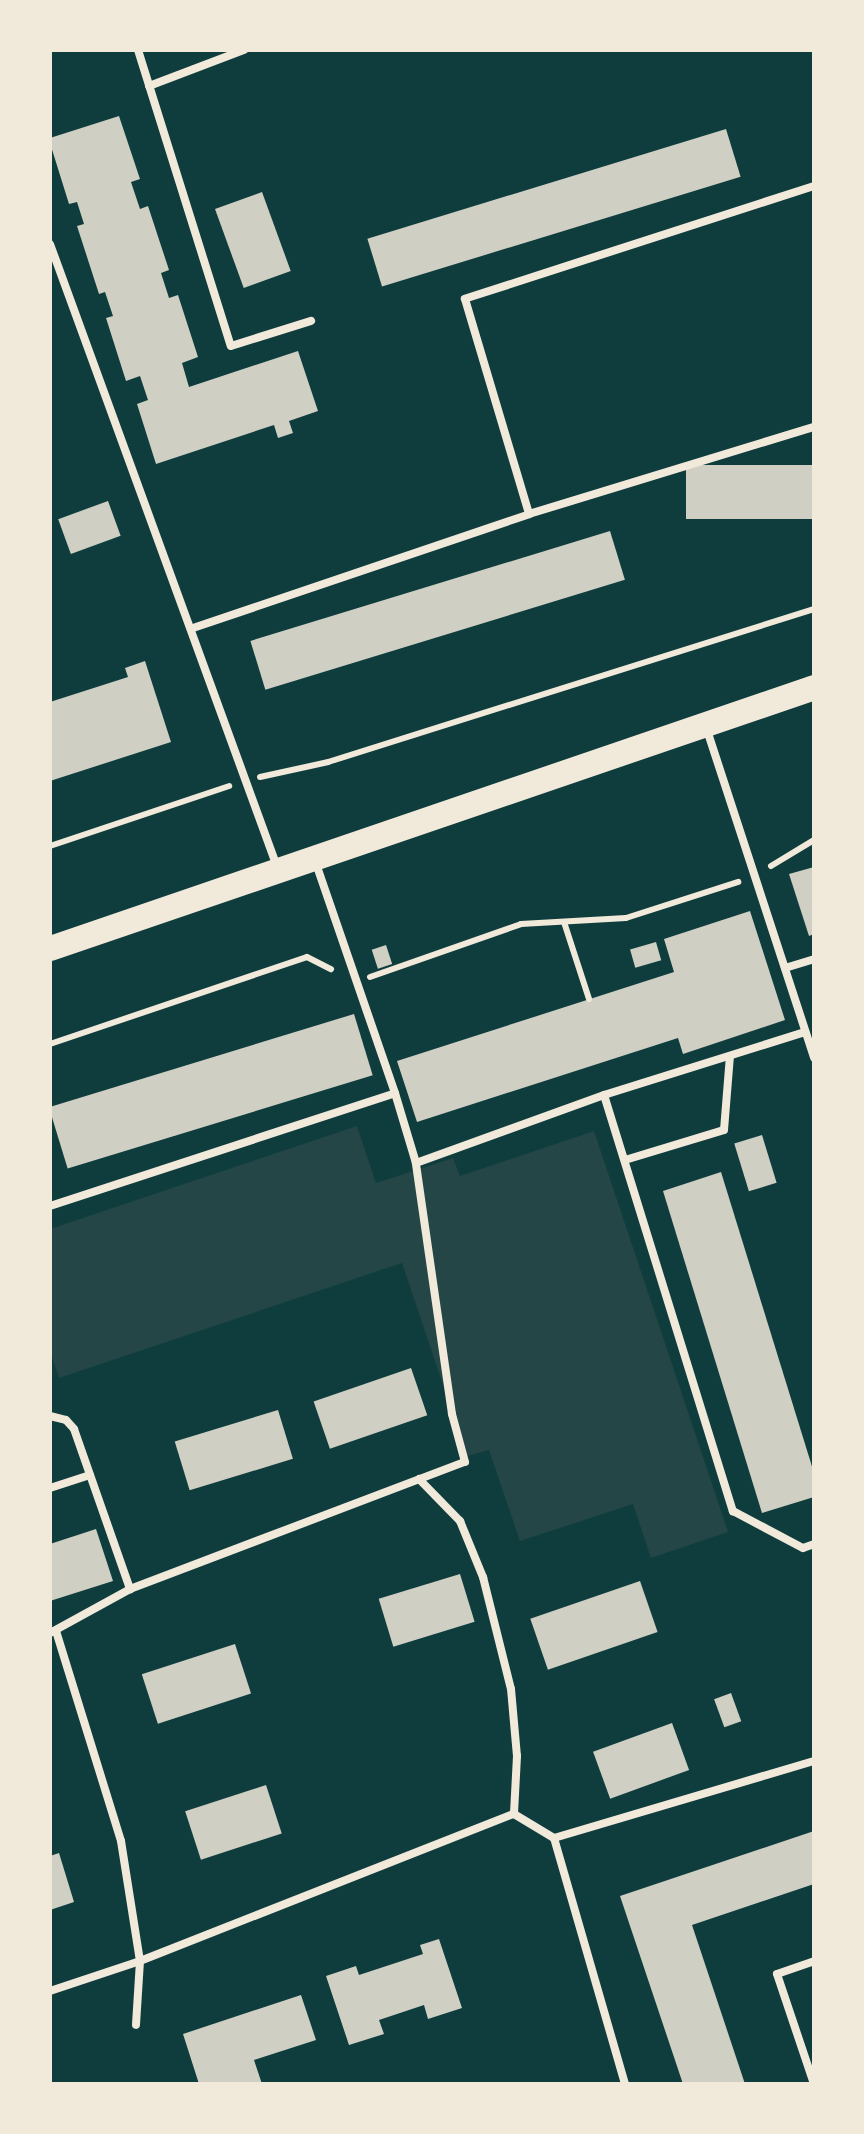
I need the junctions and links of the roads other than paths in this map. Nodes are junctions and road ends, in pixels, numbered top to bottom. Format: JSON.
{"nodes":[{"id":1,"x":138,"y":50,"type":"edge"},
{"id":2,"x":244,"y":50,"type":"edge"},
{"id":3,"x":149,"y":86,"type":"junction"},
{"id":4,"x":814,"y":186,"type":"edge"},
{"id":5,"x":50,"y":244,"type":"edge"},
{"id":6,"x":311,"y":321,"type":"dead end"},
{"id":7,"x":814,"y":428,"type":"edge"},
{"id":8,"x":530,"y":514,"type":"junction"},
{"id":9,"x":193,"y":628,"type":"junction"},
{"id":10,"x":814,"y":687,"type":"edge"},
{"id":11,"x":705,"y":724,"type":"junction"},
{"id":12,"x":314,"y":858,"type":"junction"},
{"id":13,"x":278,"y":870,"type":"junction"},
{"id":14,"x":50,"y":948,"type":"edge"},
{"id":15,"x":814,"y":959,"type":"edge"},
{"id":16,"x":785,"y":968,"type":"junction"},
{"id":17,"x":806,"y":1032,"type":"junction"},
{"id":18,"x":730,"y":1056,"type":"junction"},
{"id":19,"x":814,"y":1058,"type":"edge"},
{"id":20,"x":395,"y":1092,"type":"junction"},
{"id":21,"x":604,"y":1095,"type":"junction"},
{"id":22,"x":625,"y":1160,"type":"junction"},
{"id":23,"x":416,"y":1162,"type":"junction"},
{"id":24,"x":50,"y":1206,"type":"edge"},
{"id":25,"x":50,"y":1416,"type":"edge"},
{"id":26,"x":90,"y":1475,"type":"junction"},
{"id":27,"x":419,"y":1479,"type":"junction"},
{"id":28,"x":50,"y":1488,"type":"edge"},
{"id":29,"x":814,"y":1544,"type":"edge"},
{"id":30,"x":130,"y":1589,"type":"junction"},
{"id":31,"x":53,"y":1632,"type":"edge"},
{"id":32,"x":814,"y":1760,"type":"edge"},
{"id":33,"x":514,"y":1814,"type":"junction"},
{"id":34,"x":554,"y":1838,"type":"junction"},
{"id":35,"x":140,"y":1961,"type":"junction"},
{"id":36,"x":814,"y":1962,"type":"edge"},
{"id":37,"x":50,"y":1991,"type":"edge"},
{"id":38,"x":136,"y":2025,"type":"dead end"},
{"id":39,"x":626,"y":2084,"type":"edge"},
{"id":40,"x":814,"y":2084,"type":"edge"}],
"edges":[{"from":1,"to":3,"type":"lane"},
{"from":2,"to":3,"type":"lane"},
{"from":3,"to":6,"type":"lane"},
{"from":4,"to":8,"type":"lane"},
{"from":5,"to":9,"type":"lane"},
{"from":7,"to":8,"type":"lane"},
{"from":8,"to":9,"type":"lane"},
{"from":9,"to":13,"type":"lane"},
{"from":10,"to":11,"type":"main road"},
{"from":11,"to":12,"type":"main road"},
{"from":11,"to":16,"type":"lane"},
{"from":12,"to":13,"type":"main road"},
{"from":12,"to":20,"type":"lane"},
{"from":13,"to":14,"type":"main road"},
{"from":15,"to":16,"type":"lane"},
{"from":16,"to":17,"type":"lane"},
{"from":17,"to":18,"type":"lane"},
{"from":17,"to":19,"type":"lane"},
{"from":18,"to":21,"type":"lane"},
{"from":18,"to":22,"type":"lane"},
{"from":20,"to":23,"type":"lane"},
{"from":20,"to":24,"type":"lane"},
{"from":21,"to":22,"type":"lane"},
{"from":21,"to":23,"type":"lane"},
{"from":22,"to":29,"type":"lane"},
{"from":23,"to":27,"type":"lane"},
{"from":25,"to":26,"type":"lane"},
{"from":26,"to":28,"type":"lane"},
{"from":26,"to":30,"type":"lane"},
{"from":27,"to":30,"type":"lane"},
{"from":27,"to":33,"type":"lane"},
{"from":30,"to":31,"type":"lane"},
{"from":31,"to":35,"type":"lane"},
{"from":32,"to":34,"type":"lane"},
{"from":33,"to":34,"type":"lane"},
{"from":33,"to":35,"type":"lane"},
{"from":34,"to":39,"type":"lane"},
{"from":35,"to":37,"type":"lane"},
{"from":35,"to":38,"type":"lane"},
{"from":36,"to":40,"type":"lane"}]}
